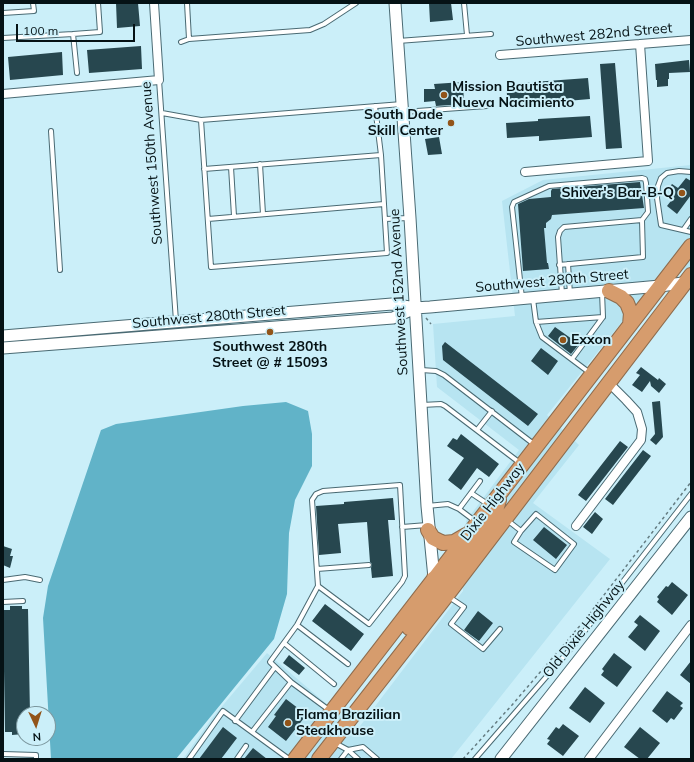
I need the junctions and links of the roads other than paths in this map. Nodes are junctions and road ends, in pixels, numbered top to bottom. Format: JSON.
{"nodes":[{"id":1,"x":33,"y":3,"type":"edge"},
{"id":2,"x":98,"y":3,"type":"edge"},
{"id":3,"x":154,"y":3,"type":"edge"},
{"id":4,"x":187,"y":3,"type":"edge"},
{"id":5,"x":356,"y":3,"type":"edge"},
{"id":6,"x":395,"y":3,"type":"edge"},
{"id":7,"x":464,"y":3,"type":"edge"},
{"id":8,"x":3,"y":13,"type":"edge"},
{"id":9,"x":73,"y":34,"type":"junction"},
{"id":10,"x":491,"y":34,"type":"dead end"},
{"id":11,"x":467,"y":35,"type":"junction"},
{"id":12,"x":3,"y":38,"type":"edge"},
{"id":13,"x":189,"y":39,"type":"junction"},
{"id":14,"x":691,"y":40,"type":"edge"},
{"id":15,"x":398,"y":41,"type":"junction"},
{"id":16,"x":181,"y":42,"type":"dead end"},
{"id":17,"x":640,"y":44,"type":"junction"},
{"id":18,"x":500,"y":55,"type":"dead end"},
{"id":19,"x":77,"y":73,"type":"dead end"},
{"id":20,"x":159,"y":80,"type":"junction"},
{"id":21,"x":3,"y":94,"type":"edge"},
{"id":22,"x":376,"y":106,"type":"junction"},
{"id":23,"x":487,"y":106,"type":"dead end"},
{"id":24,"x":403,"y":108,"type":"junction"},
{"id":25,"x":162,"y":112,"type":"junction"},
{"id":26,"x":201,"y":120,"type":"junction"},
{"id":27,"x":52,"y":131,"type":"dead end"},
{"id":28,"x":381,"y":155,"type":"junction"},
{"id":29,"x":260,"y":164,"type":"junction"},
{"id":30,"x":231,"y":167,"type":"junction"},
{"id":31,"x":204,"y":169,"type":"junction"},
{"id":32,"x":525,"y":172,"type":"dead end"},
{"id":33,"x":691,"y":172,"type":"edge"},
{"id":34,"x":384,"y":204,"type":"junction"},
{"id":35,"x":263,"y":214,"type":"junction"},
{"id":36,"x":234,"y":216,"type":"junction"},
{"id":37,"x":410,"y":218,"type":"junction"},
{"id":38,"x":208,"y":219,"type":"junction"},
{"id":39,"x":385,"y":219,"type":"junction"},
{"id":40,"x":691,"y":219,"type":"edge"},
{"id":41,"x":642,"y":220,"type":"junction"},
{"id":42,"x":684,"y":229,"type":"junction"},
{"id":43,"x":691,"y":232,"type":"edge"},
{"id":44,"x":691,"y":246,"type":"edge"},
{"id":45,"x":691,"y":259,"type":"edge"},
{"id":46,"x":568,"y":264,"type":"junction"},
{"id":47,"x":560,"y":265,"type":"junction"},
{"id":48,"x":60,"y":270,"type":"dead end"},
{"id":49,"x":689,"y":280,"type":"edge"},
{"id":50,"x":660,"y":286,"type":"junction"},
{"id":51,"x":606,"y":291,"type":"junction"},
{"id":52,"x":566,"y":295,"type":"junction"},
{"id":53,"x":528,"y":298,"type":"junction"},
{"id":54,"x":415,"y":308,"type":"junction"},
{"id":55,"x":326,"y":310,"type":"junction"},
{"id":56,"x":256,"y":315,"type":"junction"},
{"id":57,"x":603,"y":317,"type":"junction"},
{"id":58,"x":176,"y":322,"type":"junction"},
{"id":59,"x":327,"y":322,"type":"junction"},
{"id":60,"x":536,"y":322,"type":"junction"},
{"id":61,"x":630,"y":325,"type":"junction"},
{"id":62,"x":257,"y":329,"type":"junction"},
{"id":63,"x":46,"y":333,"type":"junction"},
{"id":64,"x":178,"y":335,"type":"junction"},
{"id":65,"x":3,"y":336,"type":"edge"},
{"id":66,"x":48,"y":345,"type":"junction"},
{"id":67,"x":3,"y":348,"type":"edge"},
{"id":68,"x":572,"y":359,"type":"junction"},
{"id":69,"x":418,"y":370,"type":"junction"},
{"id":70,"x":592,"y":374,"type":"junction"},
{"id":71,"x":609,"y":383,"type":"junction"},
{"id":72,"x":420,"y":406,"type":"junction"},
{"id":73,"x":492,"y":411,"type":"junction"},
{"id":74,"x":477,"y":430,"type":"junction"},
{"id":75,"x":536,"y":446,"type":"junction"},
{"id":76,"x":522,"y":465,"type":"junction"},
{"id":77,"x":480,"y":481,"type":"dead end"},
{"id":78,"x":502,"y":490,"type":"junction"},
{"id":79,"x":471,"y":493,"type":"junction"},
{"id":80,"x":691,"y":494,"type":"edge"},
{"id":81,"x":426,"y":506,"type":"junction"},
{"id":82,"x":490,"y":506,"type":"junction"},
{"id":83,"x":459,"y":509,"type":"junction"},
{"id":84,"x":691,"y":517,"type":"edge"},
{"id":85,"x":505,"y":519,"type":"junction"},
{"id":86,"x":477,"y":522,"type":"junction"},
{"id":87,"x":402,"y":526,"type":"junction"},
{"id":88,"x":576,"y":526,"type":"dead end"},
{"id":89,"x":428,"y":527,"type":"junction"},
{"id":90,"x":521,"y":531,"type":"junction"},
{"id":91,"x":468,"y":534,"type":"junction"},
{"id":92,"x":369,"y":565,"type":"dead end"},
{"id":93,"x":317,"y":569,"type":"junction"},
{"id":94,"x":434,"y":578,"type":"junction"},
{"id":95,"x":3,"y":580,"type":"edge"},
{"id":96,"x":40,"y":580,"type":"dead end"},
{"id":97,"x":318,"y":586,"type":"junction"},
{"id":98,"x":447,"y":595,"type":"junction"},
{"id":99,"x":23,"y":601,"type":"dead end"},
{"id":100,"x":3,"y":602,"type":"edge"},
{"id":101,"x":297,"y":625,"type":"junction"},
{"id":102,"x":691,"y":625,"type":"edge"},
{"id":103,"x":500,"y":629,"type":"dead end"},
{"id":104,"x":284,"y":643,"type":"junction"},
{"id":105,"x":348,"y":664,"type":"dead end"},
{"id":106,"x":275,"y":667,"type":"junction"},
{"id":107,"x":291,"y":682,"type":"junction"},
{"id":108,"x":378,"y":683,"type":"junction"},
{"id":109,"x":334,"y":684,"type":"dead end"},
{"id":110,"x":331,"y":712,"type":"junction"},
{"id":111,"x":235,"y":721,"type":"junction"},
{"id":112,"x":252,"y":732,"type":"junction"},
{"id":113,"x":332,"y":742,"type":"junction"},
{"id":114,"x":246,"y":746,"type":"dead end"},
{"id":115,"x":348,"y":750,"type":"junction"},
{"id":116,"x":3,"y":754,"type":"edge"},
{"id":117,"x":36,"y":759,"type":"edge"},
{"id":118,"x":189,"y":759,"type":"edge"},
{"id":119,"x":237,"y":759,"type":"edge"},
{"id":120,"x":289,"y":759,"type":"edge"},
{"id":121,"x":295,"y":759,"type":"edge"},
{"id":122,"x":319,"y":759,"type":"edge"},
{"id":123,"x":341,"y":759,"type":"edge"},
{"id":124,"x":358,"y":759,"type":"edge"},
{"id":125,"x":377,"y":759,"type":"edge"},
{"id":126,"x":475,"y":759,"type":"edge"},
{"id":127,"x":501,"y":759,"type":"edge"},
{"id":128,"x":589,"y":759,"type":"edge"}],
"edges":[{"from":1,"to":8,"type":"lane"},
{"from":2,"to":9,"type":"lane"},
{"from":3,"to":20,"type":"street","name":"Southwest 150th Avenue"},
{"from":4,"to":13,"type":"lane"},
{"from":5,"to":13,"type":"lane"},
{"from":6,"to":15,"type":"street","name":"Southwest 152nd Avenue"},
{"from":7,"to":11,"type":"lane"},
{"from":9,"to":12,"type":"lane"},
{"from":9,"to":19,"type":"lane"},
{"from":10,"to":11,"type":"lane"},
{"from":11,"to":15,"type":"lane"},
{"from":13,"to":16,"type":"lane"},
{"from":14,"to":17,"type":"street","name":"Southwest 282nd Street"},
{"from":15,"to":24,"type":"street","name":"Southwest 152nd Avenue"},
{"from":17,"to":18,"type":"street","name":"Southwest 282nd Street"},
{"from":17,"to":32,"type":"street"},
{"from":20,"to":21,"type":"street"},
{"from":20,"to":25,"type":"lane","name":"Southwest 150th Avenue"},
{"from":22,"to":24,"type":"lane"},
{"from":22,"to":26,"type":"lane"},
{"from":22,"to":28,"type":"lane"},
{"from":23,"to":24,"type":"lane"},
{"from":24,"to":37,"type":"street","name":"Southwest 152nd Avenue"},
{"from":25,"to":26,"type":"lane"},
{"from":25,"to":58,"type":"lane","name":"Southwest 150th Avenue"},
{"from":26,"to":31,"type":"lane"},
{"from":27,"to":48,"type":"lane"},
{"from":28,"to":29,"type":"lane"},
{"from":28,"to":34,"type":"lane"},
{"from":29,"to":30,"type":"lane"},
{"from":29,"to":35,"type":"lane"},
{"from":30,"to":31,"type":"lane"},
{"from":30,"to":36,"type":"lane"},
{"from":31,"to":38,"type":"lane"},
{"from":33,"to":42,"type":"lane"},
{"from":34,"to":35,"type":"lane"},
{"from":34,"to":39,"type":"lane"},
{"from":35,"to":36,"type":"lane"},
{"from":36,"to":38,"type":"lane"},
{"from":37,"to":39,"type":"lane"},
{"from":37,"to":54,"type":"street","name":"Southwest 152nd Avenue"},
{"from":38,"to":39,"type":"lane"},
{"from":40,"to":42,"type":"lane"},
{"from":41,"to":46,"type":"lane"},
{"from":41,"to":47,"type":"lane"},
{"from":41,"to":53,"type":"lane"},
{"from":42,"to":43,"type":"lane"},
{"from":44,"to":50,"type":"highway","name":"Dixie Highway"},
{"from":45,"to":49,"type":"highway"},
{"from":46,"to":47,"type":"lane"},
{"from":46,"to":52,"type":"lane"},
{"from":47,"to":52,"type":"lane"},
{"from":49,"to":50,"type":"street","name":"Southwest 280th Street"},
{"from":49,"to":71,"type":"highway","name":"Dixie Highway"},
{"from":50,"to":51,"type":"street","name":"Southwest 280th Street"},
{"from":50,"to":61,"type":"highway","name":"Dixie Highway"},
{"from":50,"to":71,"type":"highway"},
{"from":51,"to":52,"type":"street","name":"Southwest 280th Street"},
{"from":51,"to":57,"type":"lane"},
{"from":51,"to":61,"type":"highway"},
{"from":52,"to":53,"type":"street","name":"Southwest 280th Street"},
{"from":53,"to":54,"type":"street","name":"Southwest 280th Street"},
{"from":53,"to":60,"type":"lane"},
{"from":54,"to":55,"type":"street","name":"Southwest 280th Street"},
{"from":54,"to":59,"type":"street","name":"Southwest 280th Street"},
{"from":54,"to":69,"type":"street","name":"Southwest 152nd Avenue"},
{"from":55,"to":56,"type":"street","name":"Southwest 280th Street"},
{"from":55,"to":59,"type":"street"},
{"from":56,"to":58,"type":"street","name":"Southwest 280th Street"},
{"from":56,"to":62,"type":"street"},
{"from":57,"to":60,"type":"lane"},
{"from":57,"to":68,"type":"lane"},
{"from":58,"to":63,"type":"street","name":"Southwest 280th Street"},
{"from":58,"to":64,"type":"street"},
{"from":59,"to":62,"type":"street","name":"Southwest 280th Street"},
{"from":60,"to":68,"type":"lane"},
{"from":61,"to":70,"type":"highway","name":"Dixie Highway"},
{"from":62,"to":64,"type":"street","name":"Southwest 280th Street"},
{"from":63,"to":65,"type":"street","name":"Southwest 280th Street"},
{"from":63,"to":66,"type":"street"},
{"from":64,"to":66,"type":"street","name":"Southwest 280th Street"},
{"from":66,"to":67,"type":"street","name":"Southwest 280th Street"},
{"from":68,"to":70,"type":"lane"},
{"from":69,"to":72,"type":"street","name":"Southwest 152nd Avenue"},
{"from":69,"to":73,"type":"lane"},
{"from":70,"to":75,"type":"highway","name":"Dixie Highway"},
{"from":71,"to":85,"type":"highway","name":"Dixie Highway"},
{"from":71,"to":88,"type":"street"},
{"from":72,"to":74,"type":"lane"},
{"from":72,"to":81,"type":"street","name":"Southwest 152nd Avenue"},
{"from":73,"to":74,"type":"lane"},
{"from":73,"to":75,"type":"lane"},
{"from":74,"to":76,"type":"lane"},
{"from":75,"to":76,"type":"highway","name":"Dixie Highway"},
{"from":76,"to":78,"type":"highway","name":"Dixie Highway"},
{"from":77,"to":79,"type":"lane"},
{"from":78,"to":82,"type":"highway","name":"Dixie Highway"},
{"from":78,"to":98,"type":"highway"},
{"from":79,"to":82,"type":"lane"},
{"from":79,"to":83,"type":"lane"},
{"from":80,"to":126,"type":"lane"},
{"from":81,"to":83,"type":"lane"},
{"from":81,"to":89,"type":"street","name":"Southwest 152nd Avenue"},
{"from":82,"to":86,"type":"highway","name":"Dixie Highway"},
{"from":83,"to":86,"type":"lane"},
{"from":84,"to":127,"type":"street","name":"Old Dixie Highway"},
{"from":85,"to":90,"type":"lane"},
{"from":85,"to":98,"type":"highway","name":"Dixie Highway"},
{"from":86,"to":91,"type":"highway","name":"Dixie Highway"},
{"from":87,"to":89,"type":"lane"},
{"from":87,"to":93,"type":"lane"},
{"from":87,"to":97,"type":"lane"},
{"from":89,"to":91,"type":"highway"},
{"from":89,"to":94,"type":"street","name":"Southwest 152nd Avenue"},
{"from":90,"to":90,"type":"lane"},
{"from":91,"to":94,"type":"highway","name":"Dixie Highway"},
{"from":92,"to":93,"type":"lane"},
{"from":93,"to":97,"type":"lane"},
{"from":94,"to":108,"type":"highway"},
{"from":94,"to":110,"type":"highway","name":"Dixie Highway"},
{"from":95,"to":96,"type":"lane"},
{"from":97,"to":101,"type":"lane"},
{"from":98,"to":103,"type":"lane"},
{"from":98,"to":108,"type":"highway","name":"Dixie Highway"},
{"from":99,"to":100,"type":"lane"},
{"from":101,"to":104,"type":"lane"},
{"from":101,"to":105,"type":"lane"},
{"from":102,"to":128,"type":"street"},
{"from":104,"to":106,"type":"lane"},
{"from":104,"to":109,"type":"lane"},
{"from":106,"to":107,"type":"lane"},
{"from":106,"to":111,"type":"lane"},
{"from":107,"to":110,"type":"lane"},
{"from":107,"to":112,"type":"lane"},
{"from":108,"to":113,"type":"highway","name":"Dixie Highway"},
{"from":110,"to":121,"type":"highway","name":"Dixie Highway"},
{"from":111,"to":112,"type":"lane"},
{"from":111,"to":118,"type":"lane"},
{"from":112,"to":120,"type":"lane"},
{"from":113,"to":115,"type":"lane"},
{"from":113,"to":122,"type":"highway","name":"Dixie Highway"},
{"from":114,"to":119,"type":"lane"},
{"from":115,"to":123,"type":"lane"},
{"from":115,"to":124,"type":"lane"},
{"from":115,"to":125,"type":"lane"},
{"from":116,"to":117,"type":"lane"}]}
